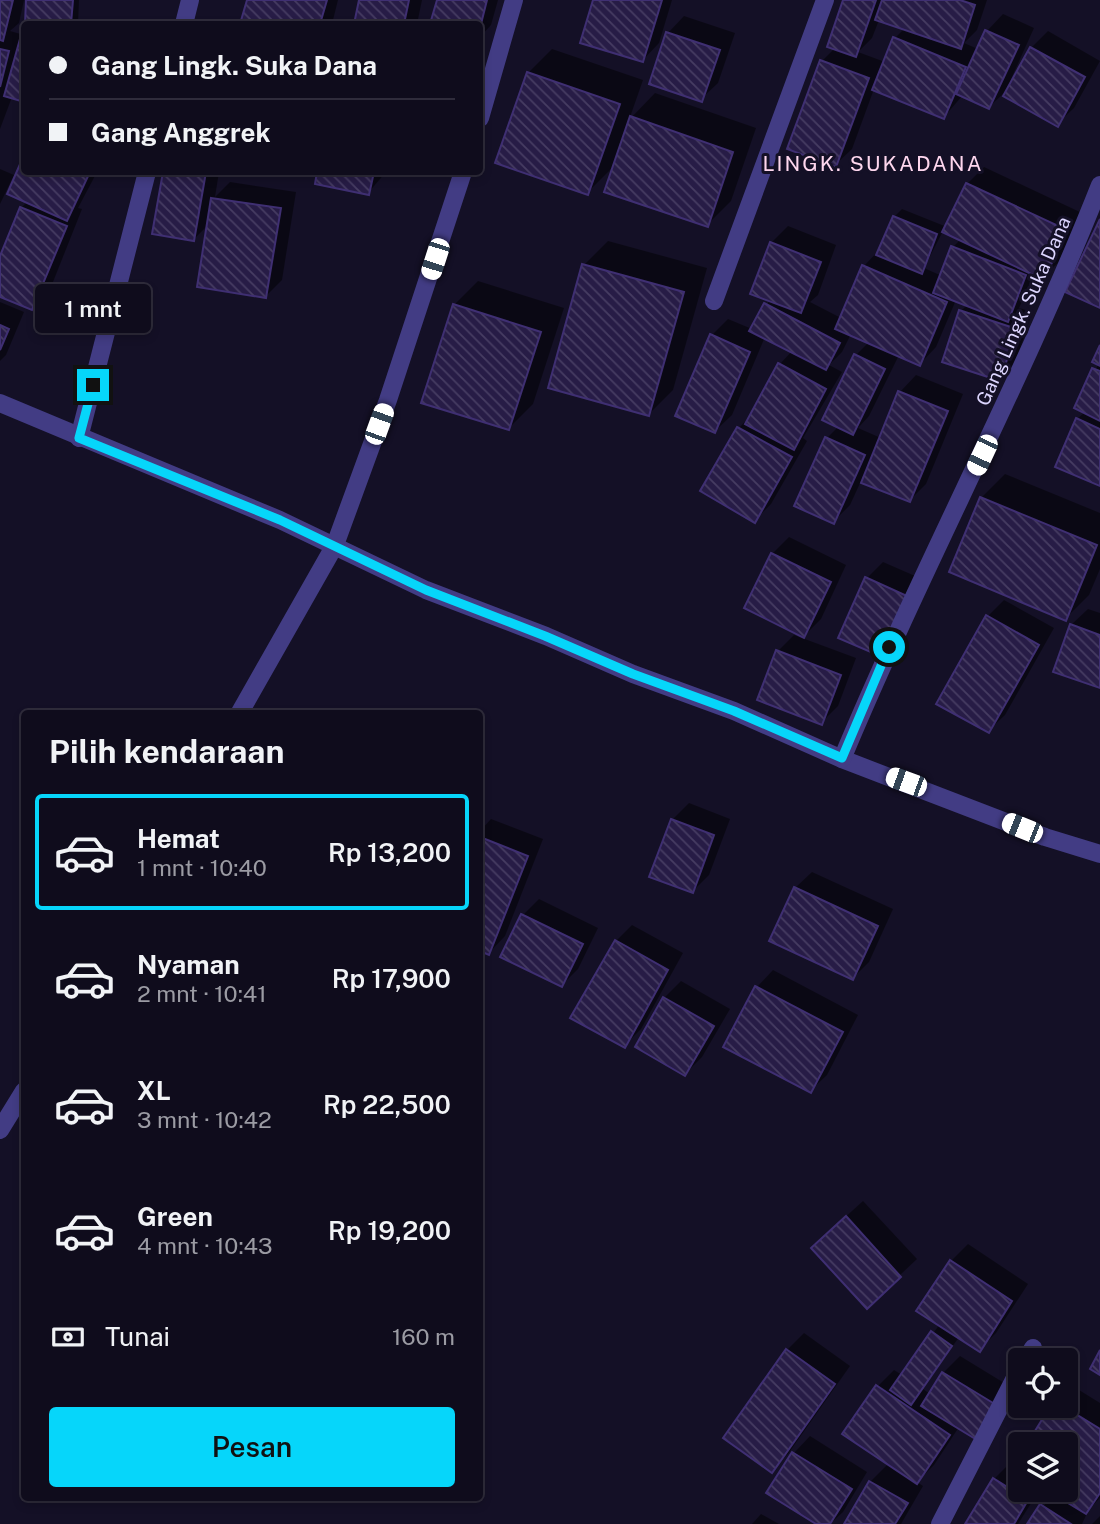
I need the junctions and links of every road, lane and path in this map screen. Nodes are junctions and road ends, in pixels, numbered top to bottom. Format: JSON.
{"nodes":[{"id":1,"x":190,"y":0,"type":"edge"},
{"id":2,"x":514,"y":0,"type":"edge"},
{"id":3,"x":825,"y":0,"type":"edge"},
{"id":4,"x":185,"y":21,"type":"edge"},
{"id":5,"x":483,"y":108,"type":"edge"},
{"id":6,"x":146,"y":175,"type":"edge"},
{"id":7,"x":462,"y":175,"type":"edge"},
{"id":8,"x":1100,"y":185,"type":"edge"},
{"id":9,"x":714,"y":301,"type":"dead end"},
{"id":10,"x":0,"y":403,"type":"edge"},
{"id":11,"x":79,"y":438,"type":"junction"},
{"id":12,"x":335,"y":545,"type":"junction"},
{"id":13,"x":241,"y":710,"type":"edge"},
{"id":14,"x":842,"y":758,"type":"junction"},
{"id":15,"x":1100,"y":854,"type":"edge"},
{"id":16,"x":21,"y":1096,"type":"edge"},
{"id":17,"x":0,"y":1130,"type":"edge"},
{"id":18,"x":1008,"y":1391,"type":"edge"},
{"id":19,"x":940,"y":1524,"type":"edge"}],
"edges":[{"from":1,"to":4,"type":"street"},
{"from":2,"to":5,"type":"street"},
{"from":3,"to":9,"type":"street"},
{"from":6,"to":11,"type":"street"},
{"from":7,"to":12,"type":"street"},
{"from":8,"to":14,"type":"street","name":"Gang Lingk. Suka Dana"},
{"from":10,"to":11,"type":"street"},
{"from":11,"to":12,"type":"street"},
{"from":12,"to":13,"type":"street"},
{"from":12,"to":14,"type":"street"},
{"from":14,"to":15,"type":"street"},
{"from":16,"to":17,"type":"street"},
{"from":18,"to":19,"type":"street"}]}
